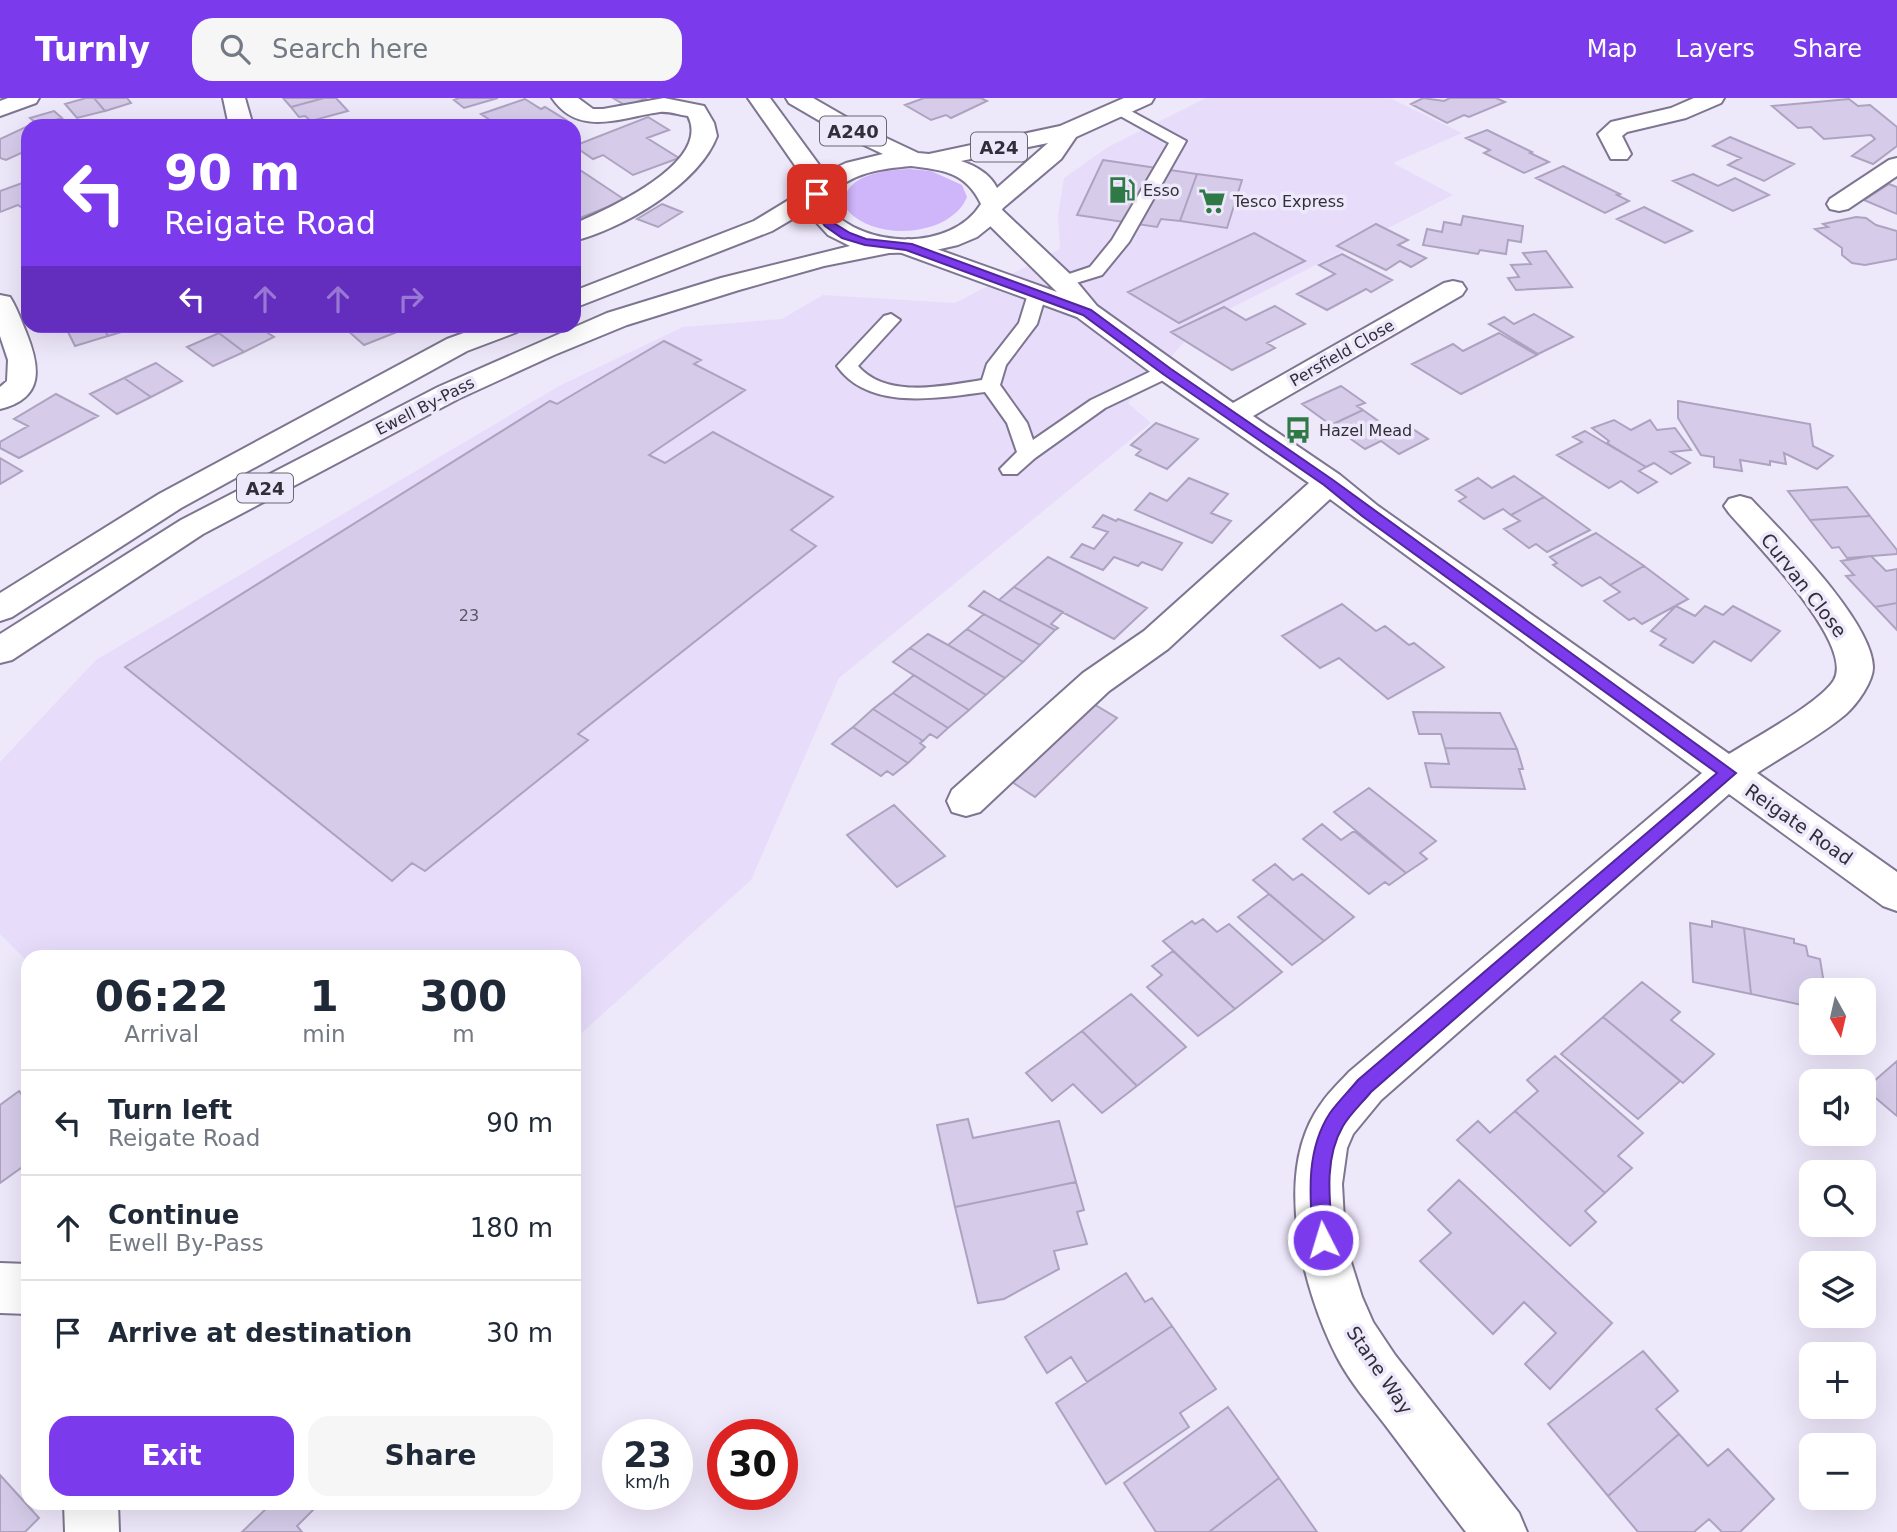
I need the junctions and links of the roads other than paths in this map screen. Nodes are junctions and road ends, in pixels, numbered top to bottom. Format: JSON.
{"nodes":[{"id":1,"x":234,"y":98,"type":"edge"},
{"id":2,"x":563,"y":98,"type":"edge"},
{"id":3,"x":759,"y":98,"type":"edge"},
{"id":4,"x":797,"y":98,"type":"edge"},
{"id":5,"x":1143,"y":98,"type":"edge"},
{"id":6,"x":1713,"y":98,"type":"edge"},
{"id":7,"x":1118,"y":109,"type":"junction"},
{"id":8,"x":239,"y":119,"type":"edge"},
{"id":9,"x":1067,"y":132,"type":"junction"},
{"id":10,"x":1619,"y":154,"type":"dead end"},
{"id":11,"x":921,"y":160,"type":"junction"},
{"id":12,"x":1897,"y":165,"type":"edge"},
{"id":13,"x":820,"y":190,"type":"junction"},
{"id":14,"x":1839,"y":204,"type":"dead end"},
{"id":15,"x":991,"y":208,"type":"junction"},
{"id":16,"x":581,"y":230,"type":"edge"},
{"id":17,"x":897,"y":246,"type":"junction"},
{"id":18,"x":1063,"y":282,"type":"junction"},
{"id":19,"x":1452,"y":289,"type":"dead end"},
{"id":20,"x":1037,"y":294,"type":"junction"},
{"id":21,"x":581,"y":297,"type":"edge"},
{"id":22,"x":0,"y":303,"type":"edge"},
{"id":23,"x":1423,"y":306,"type":"junction"},
{"id":24,"x":1087,"y":312,"type":"junction"},
{"id":25,"x":891,"y":320,"type":"dead end"},
{"id":26,"x":1455,"y":322,"type":"dead end"},
{"id":27,"x":489,"y":333,"type":"edge"},
{"id":28,"x":1167,"y":371,"type":"junction"},
{"id":29,"x":990,"y":385,"type":"junction"},
{"id":30,"x":0,"y":400,"type":"edge"},
{"id":31,"x":1232,"y":416,"type":"junction"},
{"id":32,"x":1028,"y":453,"type":"junction"},
{"id":33,"x":1010,"y":469,"type":"dead end"},
{"id":34,"x":1329,"y":482,"type":"junction"},
{"id":35,"x":1740,"y":506,"type":"dead end"},
{"id":36,"x":0,"y":609,"type":"edge"},
{"id":37,"x":0,"y":651,"type":"edge"},
{"id":38,"x":1728,"y":773,"type":"junction"},
{"id":39,"x":966,"y":801,"type":"dead end"},
{"id":40,"x":1897,"y":894,"type":"edge"},
{"id":41,"x":0,"y":1288,"type":"edge"},
{"id":42,"x":21,"y":1289,"type":"edge"},
{"id":43,"x":91,"y":1510,"type":"edge"},
{"id":44,"x":92,"y":1532,"type":"edge"},
{"id":45,"x":1500,"y":1532,"type":"edge"}],
"edges":[{"from":1,"to":8,"type":"main road"},
{"from":2,"to":16,"type":"main road"},
{"from":3,"to":13,"type":"main road","number":"A240"},
{"from":4,"to":11,"type":"main road","number":"A240"},
{"from":5,"to":7,"type":"main road","name":"Ewell By-Pass","number":"A24"},
{"from":6,"to":10,"type":"main road"},
{"from":7,"to":9,"type":"main road","name":"Ewell By-Pass","number":"A24"},
{"from":7,"to":18,"type":"lane"},
{"from":9,"to":11,"type":"main road","name":"Ewell By-Pass","number":"A24"},
{"from":9,"to":15,"type":"main road","name":"Ewell By-Pass","number":"A24"},
{"from":11,"to":13,"type":"main road","name":"Ewell By-Pass","number":"A24"},
{"from":11,"to":15,"type":"main road","name":"Ewell By-Pass","number":"A24"},
{"from":12,"to":14,"type":"main road"},
{"from":13,"to":17,"type":"main road","name":"Ewell By-Pass","number":"A24"},
{"from":13,"to":21,"type":"main road","name":"Ewell By-Pass","number":"A24"},
{"from":15,"to":17,"type":"main road","name":"Ewell By-Pass","number":"A24"},
{"from":15,"to":18,"type":"main road","name":"Reigate Road"},
{"from":17,"to":20,"type":"main road","name":"Reigate Road"},
{"from":17,"to":37,"type":"main road","name":"Ewell By-Pass","number":"A24"},
{"from":18,"to":24,"type":"main road","name":"Reigate Road"},
{"from":19,"to":23,"type":"main road","name":"Persfield Close"},
{"from":20,"to":24,"type":"main road","name":"Reigate Road"},
{"from":20,"to":29,"type":"lane"},
{"from":22,"to":30,"type":"main road"},
{"from":23,"to":26,"type":"main road"},
{"from":23,"to":31,"type":"main road","name":"Persfield Close"},
{"from":24,"to":28,"type":"main road","name":"Reigate Road"},
{"from":25,"to":29,"type":"lane"},
{"from":27,"to":36,"type":"main road","name":"Ewell By-Pass","number":"A24"},
{"from":28,"to":31,"type":"main road","name":"Reigate Road"},
{"from":28,"to":32,"type":"lane"},
{"from":29,"to":32,"type":"lane"},
{"from":31,"to":34,"type":"main road","name":"Reigate Road"},
{"from":32,"to":33,"type":"lane"},
{"from":34,"to":38,"type":"main road","name":"Reigate Road"},
{"from":34,"to":39,"type":"main road"},
{"from":35,"to":38,"type":"main road","name":"Curvan Close"},
{"from":38,"to":40,"type":"main road","name":"Reigate Road"},
{"from":38,"to":45,"type":"main road","name":"Stane Way"},
{"from":41,"to":42,"type":"main road"},
{"from":43,"to":44,"type":"main road"}]}
